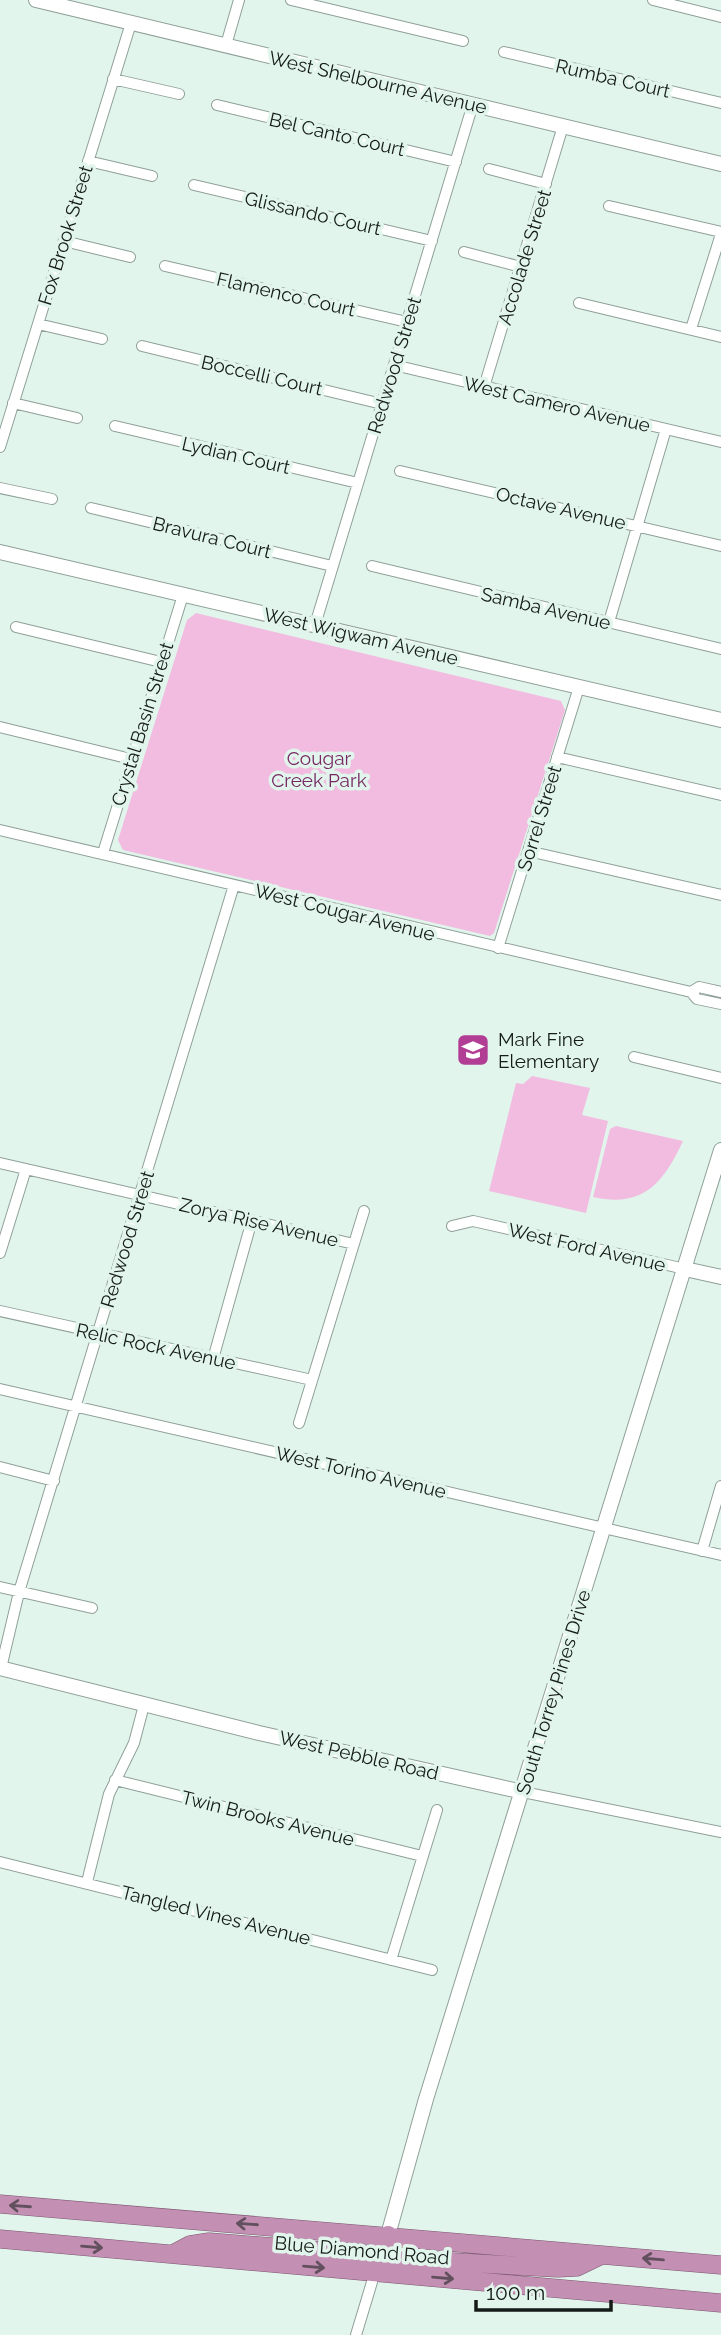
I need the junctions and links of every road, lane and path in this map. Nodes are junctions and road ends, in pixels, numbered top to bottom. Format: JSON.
{"nodes":[{"id":1,"x":36,"y":0,"type":"edge"},
{"id":2,"x":239,"y":0,"type":"edge"},
{"id":3,"x":291,"y":0,"type":"edge"},
{"id":4,"x":653,"y":0,"type":"edge"},
{"id":5,"x":721,"y":17,"type":"edge"},
{"id":6,"x":131,"y":23,"type":"junction"},
{"id":7,"x":463,"y":41,"type":"dead end"},
{"id":8,"x":226,"y":45,"type":"junction"},
{"id":9,"x":504,"y":52,"type":"dead end"},
{"id":10,"x":113,"y":79,"type":"junction"},
{"id":11,"x":179,"y":94,"type":"dead end"},
{"id":12,"x":721,"y":103,"type":"edge"},
{"id":13,"x":474,"y":104,"type":"junction"},
{"id":14,"x":217,"y":105,"type":"dead end"},
{"id":15,"x":564,"y":127,"type":"junction"},
{"id":16,"x":88,"y":161,"type":"junction"},
{"id":17,"x":456,"y":162,"type":"junction"},
{"id":18,"x":721,"y":164,"type":"edge"},
{"id":19,"x":489,"y":169,"type":"dead end"},
{"id":20,"x":152,"y":176,"type":"dead end"},
{"id":21,"x":546,"y":184,"type":"junction"},
{"id":22,"x":194,"y":185,"type":"dead end"},
{"id":23,"x":609,"y":206,"type":"dead end"},
{"id":24,"x":721,"y":233,"type":"edge"},
{"id":25,"x":64,"y":240,"type":"junction"},
{"id":26,"x":432,"y":241,"type":"junction"},
{"id":27,"x":464,"y":252,"type":"dead end"},
{"id":28,"x":130,"y":257,"type":"dead end"},
{"id":29,"x":165,"y":266,"type":"dead end"},
{"id":30,"x":521,"y":267,"type":"junction"},
{"id":31,"x":579,"y":303,"type":"dead end"},
{"id":32,"x":407,"y":322,"type":"junction"},
{"id":33,"x":38,"y":324,"type":"junction"},
{"id":34,"x":691,"y":329,"type":"junction"},
{"id":35,"x":721,"y":337,"type":"edge"},
{"id":36,"x":102,"y":339,"type":"dead end"},
{"id":37,"x":142,"y":346,"type":"dead end"},
{"id":38,"x":394,"y":365,"type":"junction"},
{"id":39,"x":484,"y":387,"type":"junction"},
{"id":40,"x":13,"y":403,"type":"junction"},
{"id":41,"x":382,"y":404,"type":"junction"},
{"id":42,"x":77,"y":418,"type":"dead end"},
{"id":43,"x":115,"y":426,"type":"dead end"},
{"id":44,"x":666,"y":429,"type":"junction"},
{"id":45,"x":721,"y":442,"type":"edge"},
{"id":46,"x":0,"y":447,"type":"edge"},
{"id":47,"x":400,"y":471,"type":"dead end"},
{"id":48,"x":358,"y":483,"type":"junction"},
{"id":49,"x":0,"y":488,"type":"edge"},
{"id":50,"x":52,"y":499,"type":"dead end"},
{"id":51,"x":91,"y":508,"type":"dead end"},
{"id":52,"x":637,"y":526,"type":"junction"},
{"id":53,"x":721,"y":546,"type":"edge"},
{"id":54,"x":0,"y":552,"type":"edge"},
{"id":55,"x":332,"y":566,"type":"junction"},
{"id":56,"x":372,"y":566,"type":"dead end"},
{"id":57,"x":183,"y":595,"type":"junction"},
{"id":58,"x":609,"y":622,"type":"junction"},
{"id":59,"x":315,"y":625,"type":"junction"},
{"id":60,"x":16,"y":627,"type":"dead end"},
{"id":61,"x":721,"y":649,"type":"edge"},
{"id":62,"x":161,"y":662,"type":"junction"},
{"id":63,"x":579,"y":687,"type":"junction"},
{"id":64,"x":721,"y":720,"type":"edge"},
{"id":65,"x":0,"y":727,"type":"edge"},
{"id":66,"x":557,"y":757,"type":"junction"},
{"id":67,"x":131,"y":759,"type":"junction"},
{"id":68,"x":721,"y":795,"type":"edge"},
{"id":69,"x":0,"y":830,"type":"edge"},
{"id":70,"x":528,"y":851,"type":"junction"},
{"id":71,"x":103,"y":853,"type":"junction"},
{"id":72,"x":234,"y":885,"type":"junction"},
{"id":73,"x":721,"y":895,"type":"edge"},
{"id":74,"x":498,"y":948,"type":"junction"},
{"id":75,"x":691,"y":992,"type":"junction"},
{"id":76,"x":721,"y":992,"type":"edge"},
{"id":77,"x":721,"y":1004,"type":"edge"},
{"id":78,"x":634,"y":1057,"type":"dead end"},
{"id":79,"x":721,"y":1078,"type":"edge"},
{"id":80,"x":720,"y":1156,"type":"edge"},
{"id":81,"x":0,"y":1163,"type":"edge"},
{"id":82,"x":26,"y":1169,"type":"junction"},
{"id":83,"x":141,"y":1195,"type":"junction"},
{"id":84,"x":364,"y":1211,"type":"dead end"},
{"id":85,"x":252,"y":1220,"type":"junction"},
{"id":86,"x":452,"y":1226,"type":"dead end"},
{"id":87,"x":354,"y":1244,"type":"junction"},
{"id":88,"x":0,"y":1253,"type":"edge"},
{"id":89,"x":685,"y":1269,"type":"junction"},
{"id":90,"x":721,"y":1277,"type":"edge"},
{"id":91,"x":0,"y":1311,"type":"edge"},
{"id":92,"x":99,"y":1334,"type":"junction"},
{"id":93,"x":213,"y":1359,"type":"junction"},
{"id":94,"x":312,"y":1380,"type":"junction"},
{"id":95,"x":0,"y":1389,"type":"edge"},
{"id":96,"x":76,"y":1406,"type":"junction"},
{"id":97,"x":299,"y":1423,"type":"dead end"},
{"id":98,"x":0,"y":1467,"type":"edge"},
{"id":99,"x":54,"y":1480,"type":"junction"},
{"id":100,"x":721,"y":1486,"type":"edge"},
{"id":101,"x":604,"y":1527,"type":"junction"},
{"id":102,"x":702,"y":1551,"type":"junction"},
{"id":103,"x":721,"y":1555,"type":"edge"},
{"id":104,"x":0,"y":1587,"type":"edge"},
{"id":105,"x":19,"y":1592,"type":"junction"},
{"id":106,"x":92,"y":1608,"type":"dead end"},
{"id":107,"x":1,"y":1668,"type":"edge"},
{"id":108,"x":144,"y":1705,"type":"junction"},
{"id":109,"x":115,"y":1780,"type":"junction"},
{"id":110,"x":523,"y":1792,"type":"junction"},
{"id":111,"x":437,"y":1810,"type":"dead end"},
{"id":112,"x":721,"y":1832,"type":"edge"},
{"id":113,"x":422,"y":1856,"type":"junction"},
{"id":114,"x":0,"y":1862,"type":"edge"},
{"id":115,"x":87,"y":1882,"type":"junction"},
{"id":116,"x":391,"y":1960,"type":"junction"},
{"id":117,"x":432,"y":1970,"type":"dead end"},
{"id":118,"x":0,"y":2204,"type":"edge"},
{"id":119,"x":388,"y":2235,"type":"junction"},
{"id":120,"x":0,"y":2239,"type":"edge"},
{"id":121,"x":173,"y":2254,"type":"junction"},
{"id":122,"x":602,"y":2255,"type":"junction"},
{"id":123,"x":721,"y":2265,"type":"edge"},
{"id":124,"x":374,"y":2272,"type":"junction"},
{"id":125,"x":721,"y":2303,"type":"edge"},
{"id":126,"x":356,"y":2335,"type":"edge"}],
"edges":[{"from":1,"to":6,"type":"street","name":"West Shelbourne Avenue"},
{"from":2,"to":8,"type":"street"},
{"from":3,"to":7,"type":"street"},
{"from":4,"to":5,"type":"street"},
{"from":6,"to":8,"type":"street","name":"West Shelbourne Avenue"},
{"from":6,"to":10,"type":"street","name":"Fox Brook Street"},
{"from":8,"to":13,"type":"street","name":"West Shelbourne Avenue"},
{"from":9,"to":12,"type":"street","name":"Rumba Court"},
{"from":10,"to":11,"type":"street"},
{"from":10,"to":16,"type":"street","name":"Fox Brook Street"},
{"from":13,"to":15,"type":"street","name":"West Shelbourne Avenue"},
{"from":13,"to":17,"type":"street","name":"Redwood Street"},
{"from":14,"to":17,"type":"street","name":"Bel Canto Court"},
{"from":15,"to":18,"type":"street","name":"West Shelbourne Avenue"},
{"from":15,"to":21,"type":"street","name":"Accolade Street"},
{"from":16,"to":20,"type":"street"},
{"from":16,"to":25,"type":"street","name":"Fox Brook Street"},
{"from":17,"to":26,"type":"street","name":"Redwood Street"},
{"from":19,"to":21,"type":"street"},
{"from":21,"to":30,"type":"street","name":"Accolade Street"},
{"from":22,"to":26,"type":"street","name":"Glissando Court"},
{"from":23,"to":24,"type":"street"},
{"from":24,"to":34,"type":"street"},
{"from":25,"to":28,"type":"street"},
{"from":25,"to":33,"type":"street","name":"Fox Brook Street"},
{"from":26,"to":32,"type":"street","name":"Redwood Street"},
{"from":27,"to":30,"type":"street"},
{"from":29,"to":32,"type":"street","name":"Flamenco Court"},
{"from":30,"to":39,"type":"street","name":"Accolade Street"},
{"from":31,"to":34,"type":"street"},
{"from":32,"to":38,"type":"street","name":"Redwood Street"},
{"from":33,"to":36,"type":"street"},
{"from":33,"to":40,"type":"street","name":"Fox Brook Street"},
{"from":34,"to":35,"type":"street"},
{"from":37,"to":41,"type":"street","name":"Boccelli Court"},
{"from":38,"to":39,"type":"street","name":"West Camero Avenue"},
{"from":38,"to":41,"type":"street","name":"Redwood Street"},
{"from":39,"to":44,"type":"street","name":"West Camero Avenue"},
{"from":40,"to":42,"type":"street"},
{"from":40,"to":46,"type":"street","name":"Fox Brook Street"},
{"from":41,"to":48,"type":"street","name":"Redwood Street"},
{"from":43,"to":48,"type":"street","name":"Lydian Court"},
{"from":44,"to":45,"type":"street","name":"West Camero Avenue"},
{"from":44,"to":52,"type":"street"},
{"from":47,"to":52,"type":"street","name":"Octave Avenue"},
{"from":48,"to":55,"type":"street","name":"Redwood Street"},
{"from":49,"to":50,"type":"street"},
{"from":51,"to":55,"type":"street","name":"Bravura Court"},
{"from":52,"to":53,"type":"street","name":"Octave Avenue"},
{"from":52,"to":58,"type":"street"},
{"from":54,"to":57,"type":"street","name":"West Wigwam Avenue"},
{"from":55,"to":59,"type":"street","name":"Redwood Street"},
{"from":56,"to":58,"type":"street","name":"Samba Avenue"},
{"from":57,"to":59,"type":"street","name":"West Wigwam Avenue"},
{"from":57,"to":62,"type":"street","name":"Crystal Basin Street"},
{"from":58,"to":61,"type":"street","name":"Samba Avenue"},
{"from":59,"to":63,"type":"street","name":"West Wigwam Avenue"},
{"from":60,"to":62,"type":"street"},
{"from":62,"to":67,"type":"street","name":"Crystal Basin Street"},
{"from":63,"to":64,"type":"street","name":"West Wigwam Avenue"},
{"from":63,"to":66,"type":"street","name":"Sorrel Street"},
{"from":65,"to":67,"type":"street"},
{"from":66,"to":68,"type":"street"},
{"from":66,"to":70,"type":"street","name":"Sorrel Street"},
{"from":67,"to":71,"type":"street","name":"Crystal Basin Street"},
{"from":69,"to":71,"type":"street","name":"West Cougar Avenue"},
{"from":70,"to":73,"type":"street"},
{"from":70,"to":74,"type":"street","name":"Sorrel Street"},
{"from":71,"to":72,"type":"street","name":"West Cougar Avenue"},
{"from":72,"to":74,"type":"street","name":"West Cougar Avenue"},
{"from":72,"to":83,"type":"street","name":"Redwood Street"},
{"from":74,"to":75,"type":"street","name":"West Cougar Avenue"},
{"from":75,"to":76,"type":"street","name":"West Cougar Avenue"},
{"from":75,"to":77,"type":"street","name":"West Cougar Avenue"},
{"from":78,"to":79,"type":"street"},
{"from":80,"to":89,"type":"street","name":"South Torrey Pines Drive"},
{"from":81,"to":82,"type":"street","name":"Zorya Rise Avenue"},
{"from":82,"to":83,"type":"street","name":"Zorya Rise Avenue"},
{"from":82,"to":88,"type":"street"},
{"from":83,"to":85,"type":"street","name":"Zorya Rise Avenue"},
{"from":83,"to":92,"type":"street","name":"Redwood Street"},
{"from":84,"to":87,"type":"street"},
{"from":85,"to":87,"type":"street","name":"Zorya Rise Avenue"},
{"from":85,"to":93,"type":"street"},
{"from":86,"to":89,"type":"street","name":"West Ford Avenue"},
{"from":87,"to":94,"type":"street"},
{"from":89,"to":90,"type":"street","name":"West Ford Avenue"},
{"from":89,"to":101,"type":"street","name":"South Torrey Pines Drive"},
{"from":91,"to":92,"type":"street","name":"Relic Rock Avenue"},
{"from":92,"to":93,"type":"street","name":"Relic Rock Avenue"},
{"from":92,"to":96,"type":"street","name":"Redwood Street"},
{"from":93,"to":94,"type":"street","name":"Relic Rock Avenue"},
{"from":94,"to":97,"type":"street"},
{"from":95,"to":96,"type":"street","name":"West Torino Avenue"},
{"from":96,"to":99,"type":"street","name":"Redwood Street"},
{"from":96,"to":101,"type":"street","name":"West Torino Avenue"},
{"from":98,"to":99,"type":"street"},
{"from":99,"to":105,"type":"street","name":"Redwood Street"},
{"from":100,"to":102,"type":"street"},
{"from":101,"to":102,"type":"street","name":"West Torino Avenue"},
{"from":101,"to":110,"type":"street","name":"South Torrey Pines Drive"},
{"from":102,"to":103,"type":"street","name":"West Torino Avenue"},
{"from":104,"to":105,"type":"street"},
{"from":105,"to":106,"type":"street"},
{"from":105,"to":107,"type":"street","name":"Redwood Street"},
{"from":107,"to":108,"type":"street","name":"West Pebble Road"},
{"from":108,"to":109,"type":"street"},
{"from":108,"to":110,"type":"street","name":"West Pebble Road"},
{"from":109,"to":113,"type":"street","name":"Twin Brooks Avenue"},
{"from":109,"to":115,"type":"street"},
{"from":110,"to":112,"type":"street","name":"West Pebble Road"},
{"from":110,"to":119,"type":"street","name":"South Torrey Pines Drive"},
{"from":111,"to":113,"type":"street"},
{"from":113,"to":116,"type":"street"},
{"from":114,"to":115,"type":"street","name":"Tangled Vines Avenue"},
{"from":115,"to":116,"type":"street","name":"Tangled Vines Avenue"},
{"from":116,"to":117,"type":"street","name":"Tangled Vines Avenue"},
{"from":119,"to":118,"type":"highway","name":"Blue Diamond Road","one_way":true},
{"from":119,"to":121,"type":"highway"},
{"from":119,"to":122,"type":"highway","name":"Blue Diamond Road"},
{"from":120,"to":121,"type":"highway","name":"Blue Diamond Road","one_way":true},
{"from":121,"to":124,"type":"highway","name":"Blue Diamond Road","one_way":true},
{"from":123,"to":122,"type":"highway","name":"Blue Diamond Road","one_way":true},
{"from":122,"to":124,"type":"highway"},
{"from":124,"to":125,"type":"highway","name":"Blue Diamond Road","one_way":true},
{"from":124,"to":126,"type":"street"}]}
